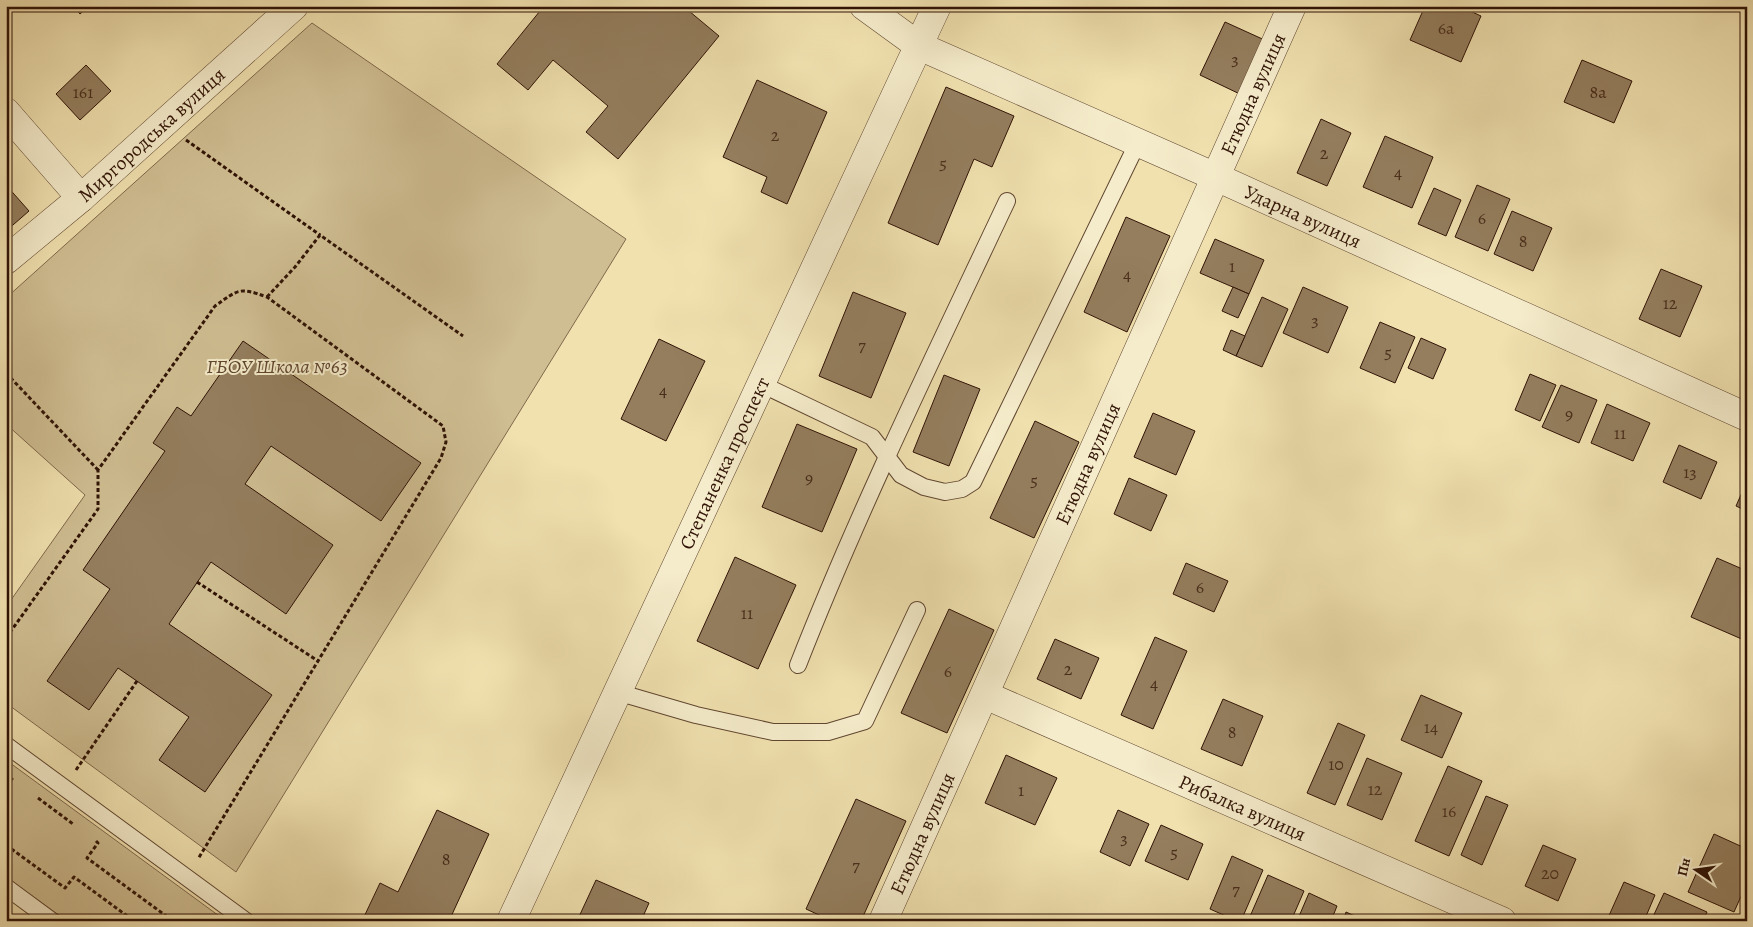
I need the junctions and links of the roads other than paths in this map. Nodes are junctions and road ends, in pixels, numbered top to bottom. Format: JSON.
{"nodes":[{"id":1,"x":294,"y":6,"type":"edge"},
{"id":2,"x":864,"y":6,"type":"edge"},
{"id":3,"x":937,"y":6,"type":"edge"},
{"id":4,"x":1292,"y":6,"type":"edge"},
{"id":5,"x":919,"y":46,"type":"junction"},
{"id":6,"x":6,"y":112,"type":"edge"},
{"id":7,"x":1138,"y":142,"type":"junction"},
{"id":8,"x":1216,"y":177,"type":"junction"},
{"id":9,"x":81,"y":198,"type":"junction"},
{"id":10,"x":1007,"y":201,"type":"dead end"},
{"id":11,"x":6,"y":260,"type":"edge"},
{"id":12,"x":761,"y":384,"type":"junction"},
{"id":13,"x":1747,"y":417,"type":"edge"},
{"id":14,"x":887,"y":458,"type":"junction"},
{"id":15,"x":917,"y":610,"type":"dead end"},
{"id":16,"x":798,"y":665,"type":"dead end"},
{"id":17,"x":617,"y":692,"type":"junction"},
{"id":18,"x":985,"y":694,"type":"junction"},
{"id":19,"x":6,"y":745,"type":"edge"},
{"id":20,"x":8,"y":891,"type":"edge"},
{"id":21,"x":52,"y":921,"type":"edge"},
{"id":22,"x":246,"y":921,"type":"edge"},
{"id":23,"x":511,"y":921,"type":"edge"},
{"id":24,"x":883,"y":921,"type":"edge"},
{"id":25,"x":1502,"y":921,"type":"edge"}],
"edges":[{"from":1,"to":9,"type":"street","name":"Миргородська вулиця"},
{"from":2,"to":5,"type":"street","name":"Ударна вулиця"},
{"from":3,"to":5,"type":"street","name":"Степаненка проспект"},
{"from":4,"to":8,"type":"street","name":"Етюдна вулиця"},
{"from":5,"to":7,"type":"street","name":"Ударна вулиця"},
{"from":5,"to":12,"type":"street","name":"Степаненка проспект"},
{"from":6,"to":9,"type":"street"},
{"from":7,"to":8,"type":"street","name":"Ударна вулиця"},
{"from":7,"to":14,"type":"lane"},
{"from":8,"to":13,"type":"street","name":"Ударна вулиця"},
{"from":8,"to":18,"type":"street","name":"Етюдна вулиця"},
{"from":9,"to":11,"type":"street","name":"Миргородська вулиця"},
{"from":10,"to":14,"type":"lane"},
{"from":12,"to":14,"type":"lane"},
{"from":12,"to":17,"type":"street","name":"Степаненка проспект"},
{"from":14,"to":16,"type":"lane"},
{"from":15,"to":17,"type":"lane"},
{"from":17,"to":23,"type":"street","name":"Степаненка проспект"},
{"from":18,"to":24,"type":"street","name":"Етюдна вулиця"},
{"from":18,"to":25,"type":"street","name":"Рибалка вулиця"},
{"from":19,"to":22,"type":"lane"},
{"from":20,"to":21,"type":"lane"}]}
